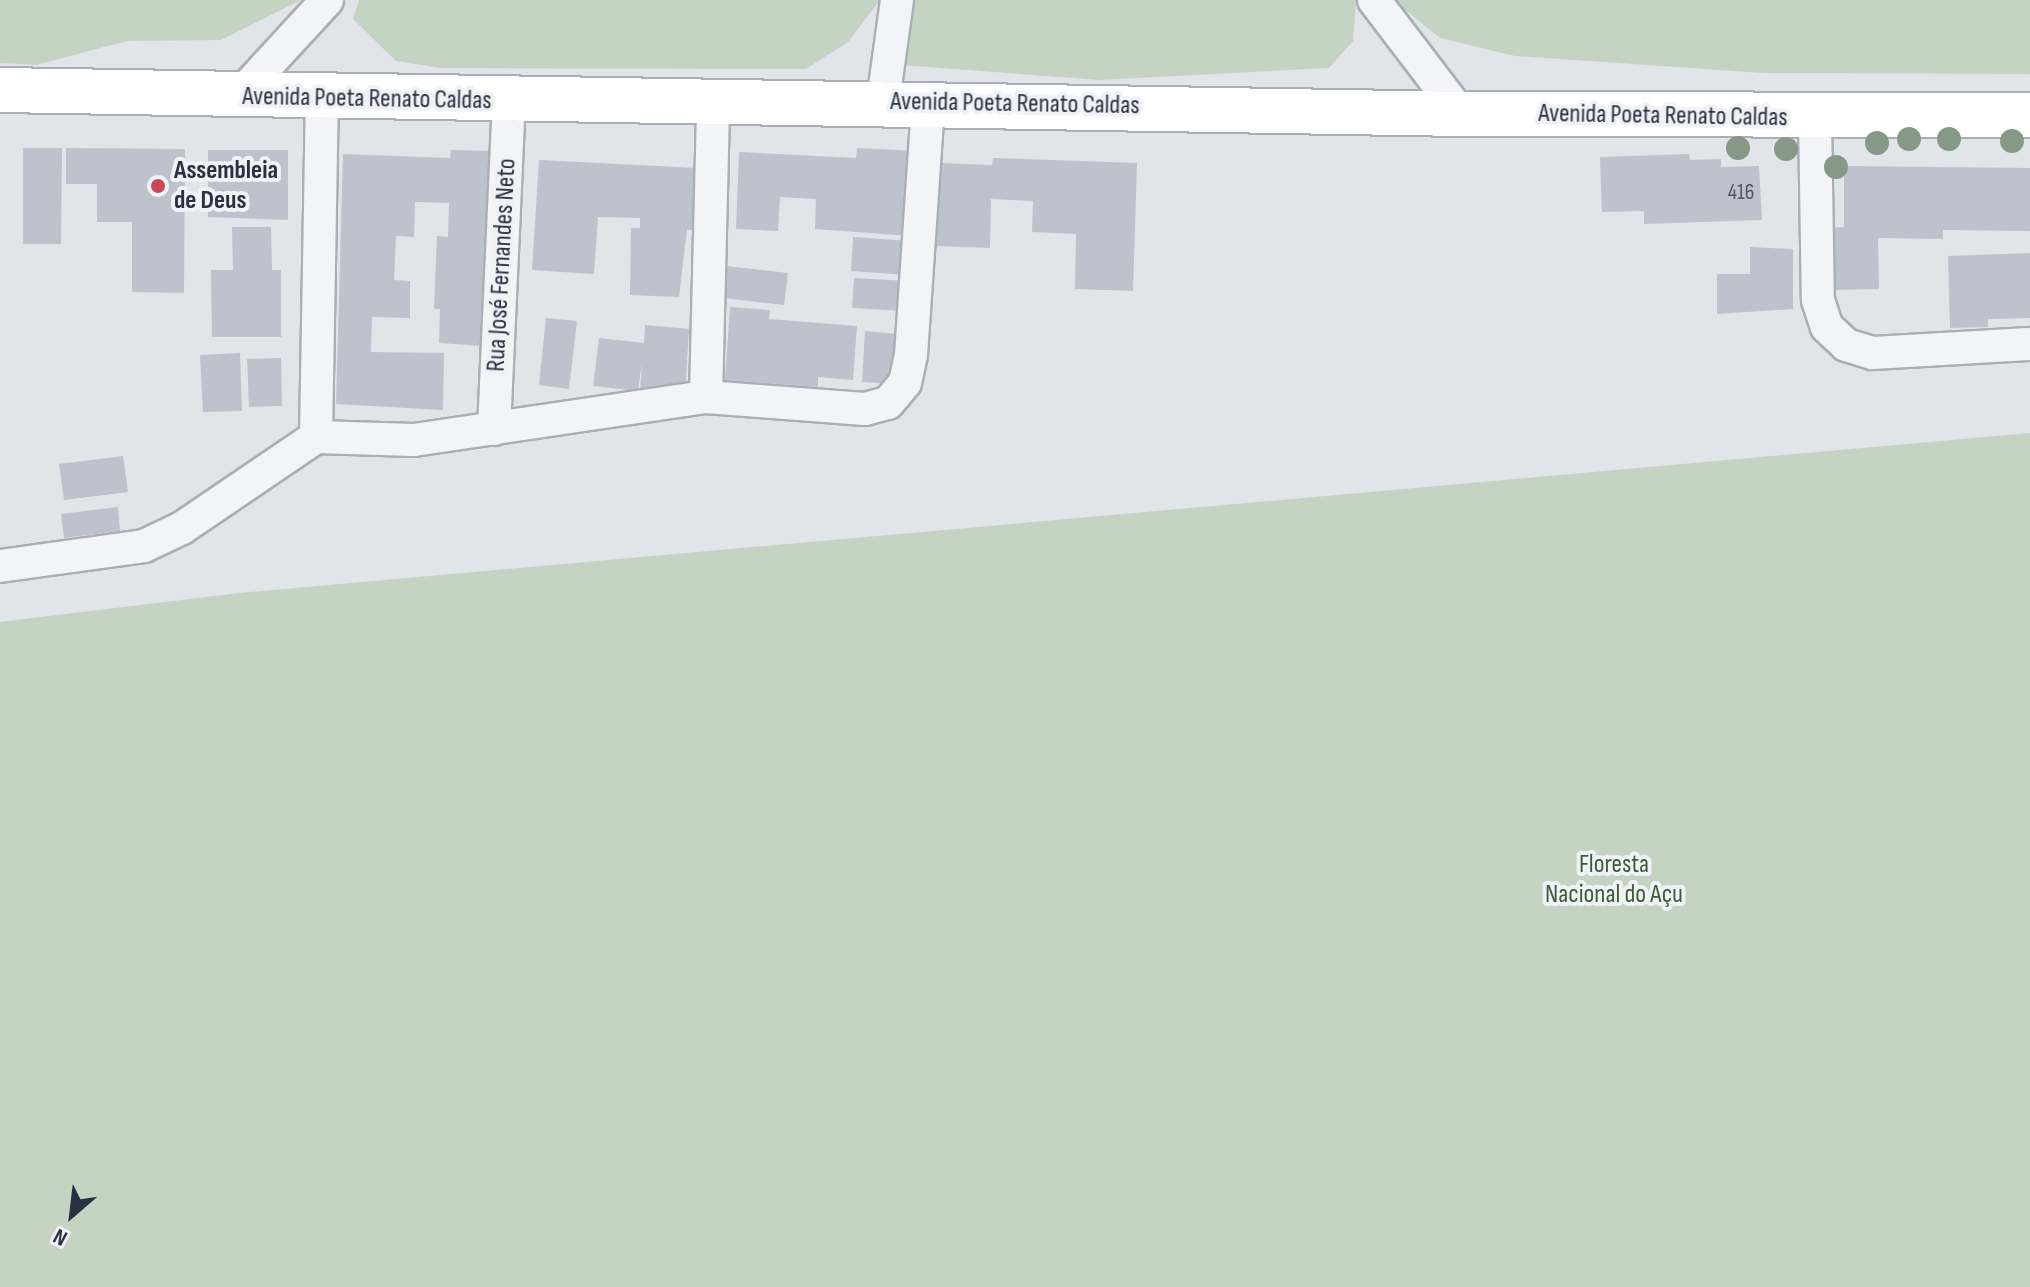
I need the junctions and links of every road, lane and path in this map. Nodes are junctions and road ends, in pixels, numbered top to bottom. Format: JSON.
{"nodes":[{"id":1,"x":327,"y":0,"type":"edge"},
{"id":2,"x":897,"y":0,"type":"edge"},
{"id":3,"x":1374,"y":0,"type":"edge"},
{"id":4,"x":0,"y":90,"type":"edge"},
{"id":5,"x":237,"y":98,"type":"junction"},
{"id":6,"x":322,"y":99,"type":"junction"},
{"id":7,"x":713,"y":100,"type":"junction"},
{"id":8,"x":509,"y":101,"type":"junction"},
{"id":9,"x":883,"y":101,"type":"junction"},
{"id":10,"x":928,"y":103,"type":"junction"},
{"id":11,"x":1461,"y":114,"type":"junction"},
{"id":12,"x":2030,"y":115,"type":"edge"},
{"id":13,"x":1815,"y":118,"type":"junction"},
{"id":14,"x":2030,"y":344,"type":"edge"},
{"id":15,"x":706,"y":397,"type":"junction"},
{"id":16,"x":494,"y":429,"type":"junction"},
{"id":17,"x":316,"y":437,"type":"junction"},
{"id":18,"x":0,"y":566,"type":"edge"}],
"edges":[{"from":1,"to":5,"type":"street"},
{"from":2,"to":9,"type":"street"},
{"from":3,"to":11,"type":"street"},
{"from":4,"to":5,"type":"main road","name":"Avenida Poeta Renato Caldas"},
{"from":5,"to":6,"type":"main road","name":"Avenida Poeta Renato Caldas"},
{"from":6,"to":8,"type":"main road","name":"Avenida Poeta Renato Caldas"},
{"from":6,"to":17,"type":"street"},
{"from":7,"to":8,"type":"main road","name":"Avenida Poeta Renato Caldas"},
{"from":7,"to":9,"type":"main road","name":"Avenida Poeta Renato Caldas"},
{"from":7,"to":15,"type":"street"},
{"from":8,"to":16,"type":"street","name":"Rua José Fernandes Neto"},
{"from":9,"to":10,"type":"main road","name":"Avenida Poeta Renato Caldas"},
{"from":10,"to":11,"type":"main road","name":"Avenida Poeta Renato Caldas"},
{"from":10,"to":15,"type":"street"},
{"from":11,"to":13,"type":"main road","name":"Avenida Poeta Renato Caldas"},
{"from":12,"to":13,"type":"main road","name":"Avenida Poeta Renato Caldas"},
{"from":13,"to":14,"type":"street"},
{"from":15,"to":16,"type":"street"},
{"from":16,"to":17,"type":"street"},
{"from":17,"to":18,"type":"street"}]}
